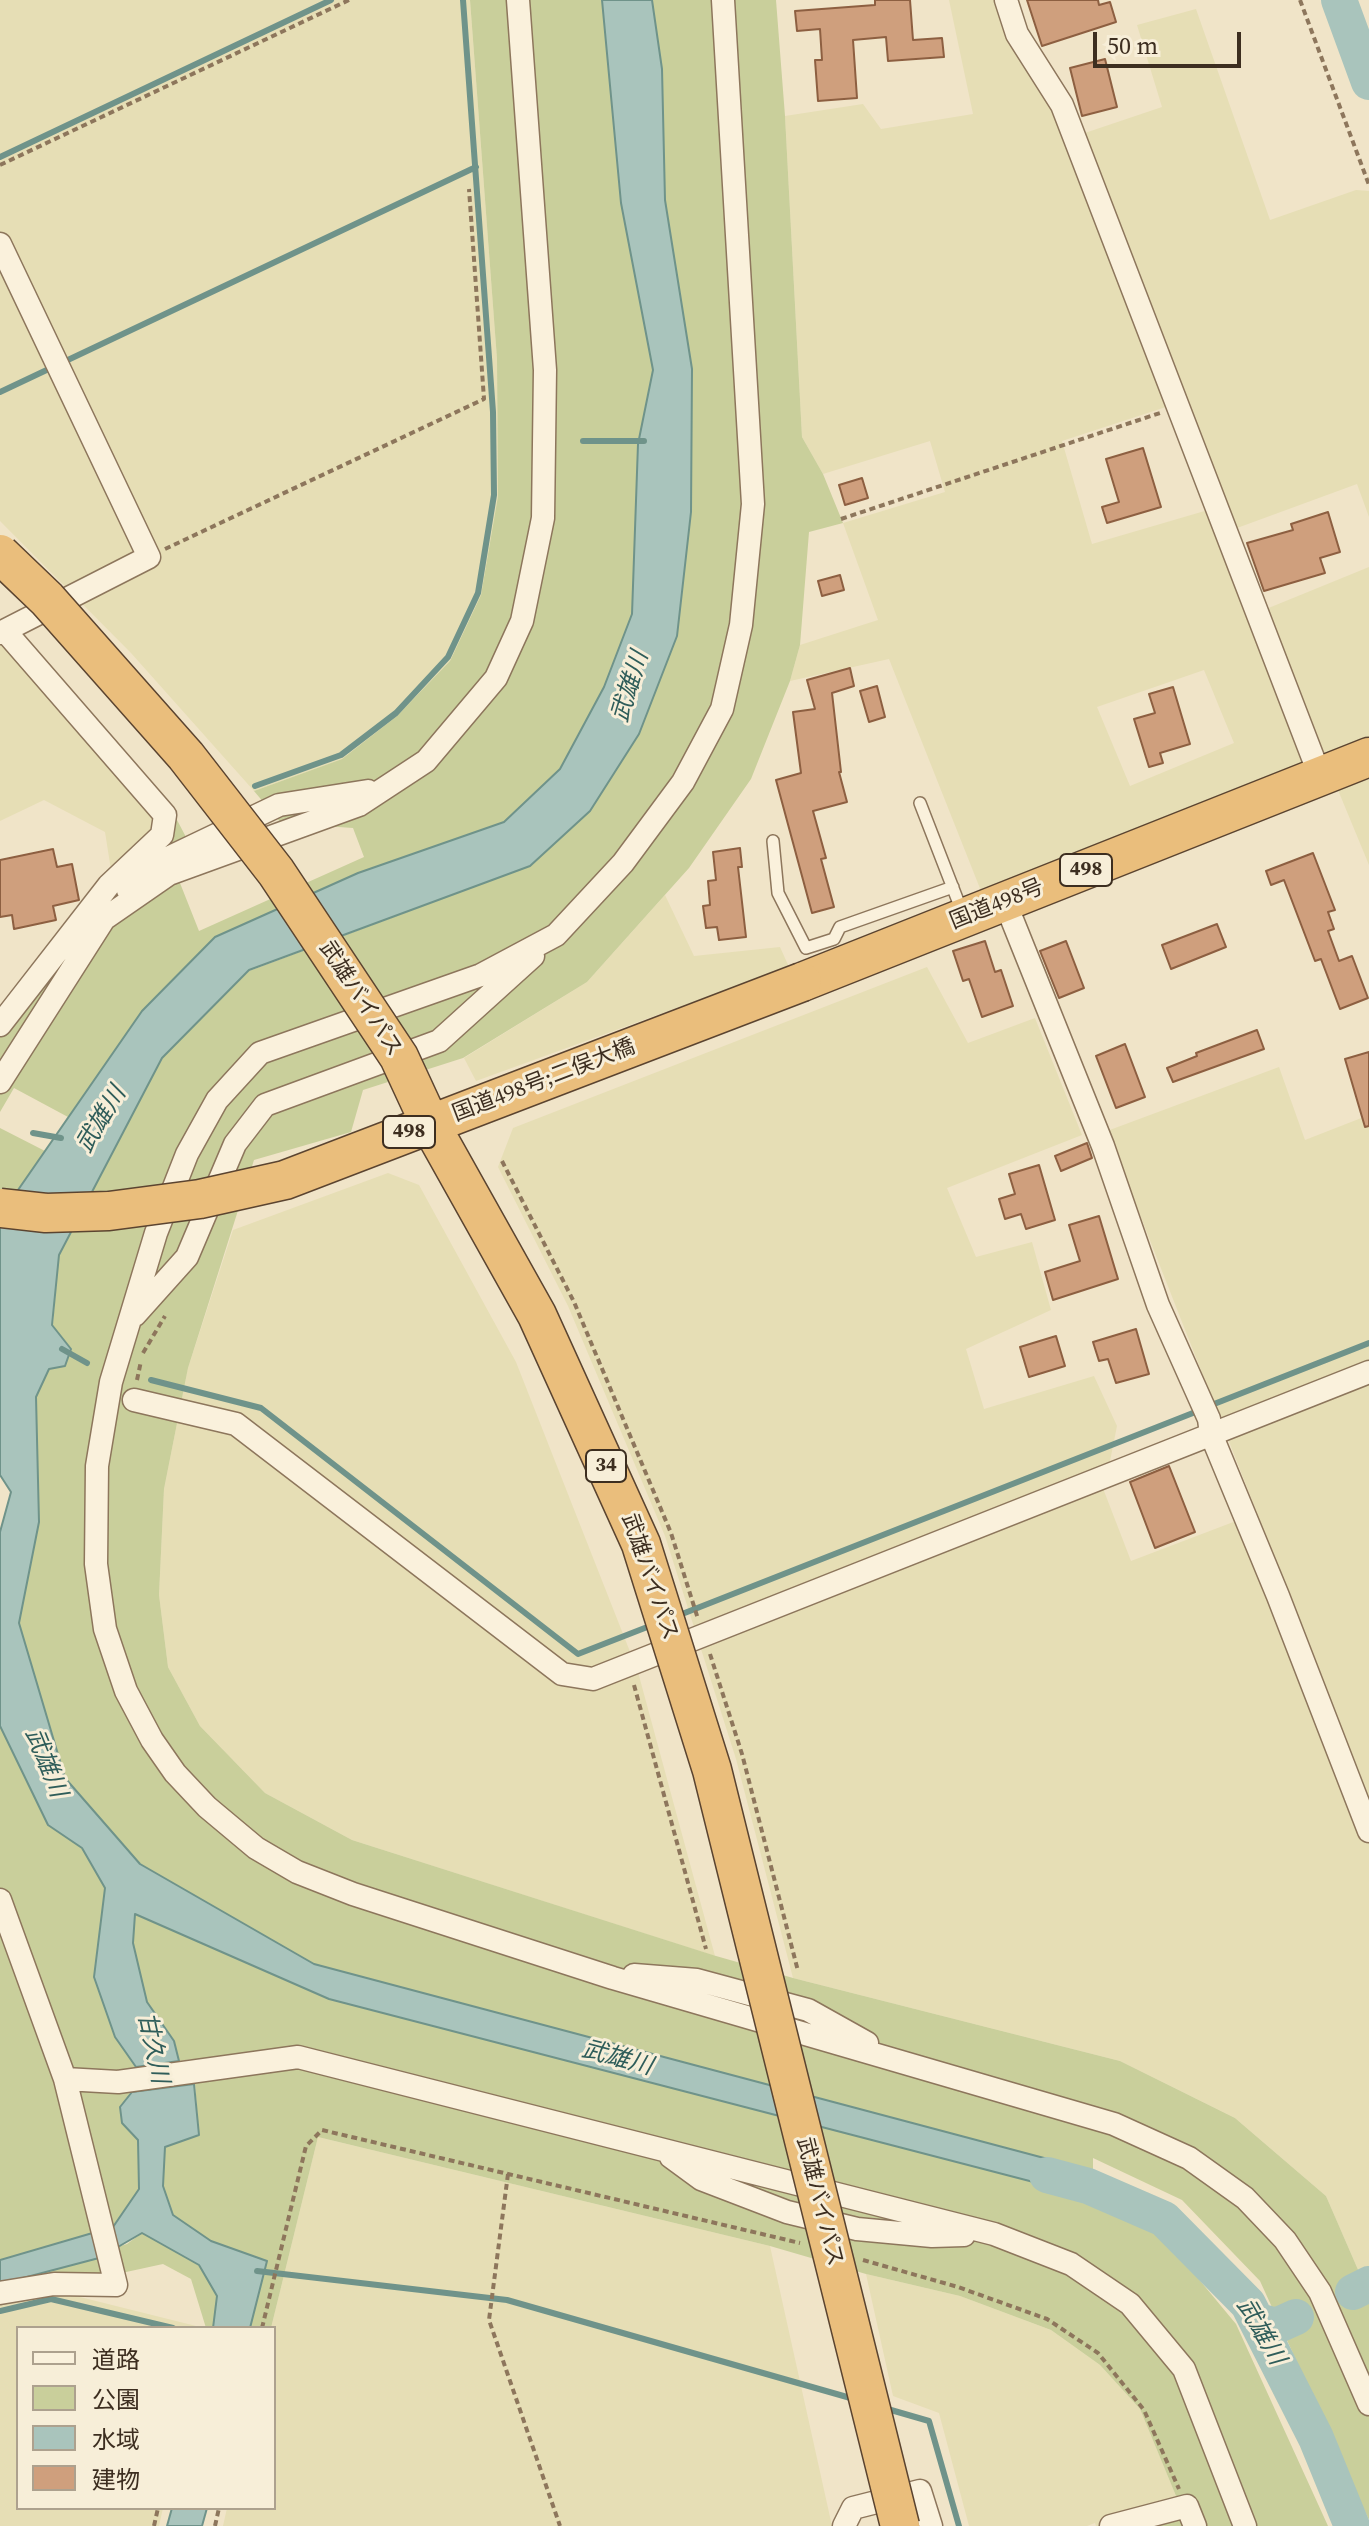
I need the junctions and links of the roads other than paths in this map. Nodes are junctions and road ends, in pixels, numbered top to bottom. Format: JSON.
{"nodes":[{"id":1,"x":518,"y":0,"type":"edge"},
{"id":2,"x":723,"y":0,"type":"edge"},
{"id":3,"x":1006,"y":0,"type":"edge"},
{"id":4,"x":0,"y":244,"type":"edge"},
{"id":5,"x":0,"y":554,"type":"edge"},
{"id":6,"x":2,"y":632,"type":"edge"},
{"id":7,"x":1369,"y":757,"type":"edge"},
{"id":8,"x":1320,"y":776,"type":"junction"},
{"id":9,"x":383,"y":789,"type":"junction"},
{"id":10,"x":920,"y":803,"type":"dead end"},
{"id":11,"x":773,"y":841,"type":"dead end"},
{"id":12,"x":141,"y":862,"type":"junction"},
{"id":13,"x":1005,"y":902,"type":"junction"},
{"id":14,"x":959,"y":903,"type":"junction"},
{"id":15,"x":104,"y":919,"type":"junction"},
{"id":16,"x":556,"y":935,"type":"junction"},
{"id":17,"x":802,"y":982,"type":"joint"},
{"id":18,"x":0,"y":1025,"type":"edge"},
{"id":19,"x":0,"y":1082,"type":"edge"},
{"id":20,"x":430,"y":1124,"type":"junction"},
{"id":21,"x":0,"y":1208,"type":"edge"},
{"id":22,"x":129,"y":1322,"type":"junction"},
{"id":23,"x":1369,"y":1372,"type":"edge"},
{"id":24,"x":134,"y":1400,"type":"road end"},
{"id":25,"x":1210,"y":1426,"type":"junction"},
{"id":26,"x":1369,"y":1831,"type":"edge"},
{"id":27,"x":0,"y":1900,"type":"edge"},
{"id":28,"x":65,"y":2079,"type":"junction"},
{"id":29,"x":0,"y":2293,"type":"edge"},
{"id":30,"x":1369,"y":2404,"type":"edge"},
{"id":31,"x":1191,"y":2516,"type":"edge"},
{"id":32,"x":1162,"y":2520,"type":"edge"},
{"id":33,"x":844,"y":2526,"type":"edge"},
{"id":34,"x":900,"y":2526,"type":"edge"},
{"id":35,"x":931,"y":2526,"type":"edge"},
{"id":36,"x":1111,"y":2526,"type":"edge"},
{"id":37,"x":1245,"y":2526,"type":"edge"}],
"edges":[{"from":1,"to":9,"type":"street"},
{"from":2,"to":16,"type":"street"},
{"from":3,"to":8,"type":"street"},
{"from":4,"to":6,"type":"street"},
{"from":5,"to":20,"type":"highway","name":"武雄バイパス","number":"34","bridge":true},
{"from":6,"to":12,"type":"street"},
{"from":7,"to":8,"type":"highway","name":"国道498号","number":"498"},
{"from":8,"to":13,"type":"highway","name":"国道498号","number":"498"},
{"from":9,"to":12,"type":"street"},
{"from":9,"to":15,"type":"street"},
{"from":10,"to":14,"type":"lane"},
{"from":11,"to":14,"type":"lane"},
{"from":12,"to":15,"type":"street"},
{"from":12,"to":18,"type":"street"},
{"from":13,"to":14,"type":"highway","name":"国道498号","number":"498"},
{"from":13,"to":25,"type":"street"},
{"from":14,"to":17,"type":"highway","name":"国道498号","number":"498"},
{"from":15,"to":19,"type":"street"},
{"from":16,"to":22,"type":"street"},
{"from":16,"to":22,"type":"street"},
{"from":17,"to":20,"type":"highway","name":"国道498号;二俣大橋","number":"498","bridge":true},
{"from":20,"to":21,"type":"highway","name":"国道498号;二俣大橋","number":"498","bridge":true},
{"from":20,"to":34,"type":"highway","name":"武雄バイパス","number":"34","bridge":true},
{"from":22,"to":30,"type":"street"},
{"from":23,"to":25,"type":"street"},
{"from":24,"to":25,"type":"street"},
{"from":25,"to":26,"type":"street"},
{"from":27,"to":28,"type":"street"},
{"from":28,"to":29,"type":"street"},
{"from":28,"to":37,"type":"street"},
{"from":31,"to":32,"type":"street"},
{"from":32,"to":36,"type":"street"},
{"from":33,"to":35,"type":"street"}]}
